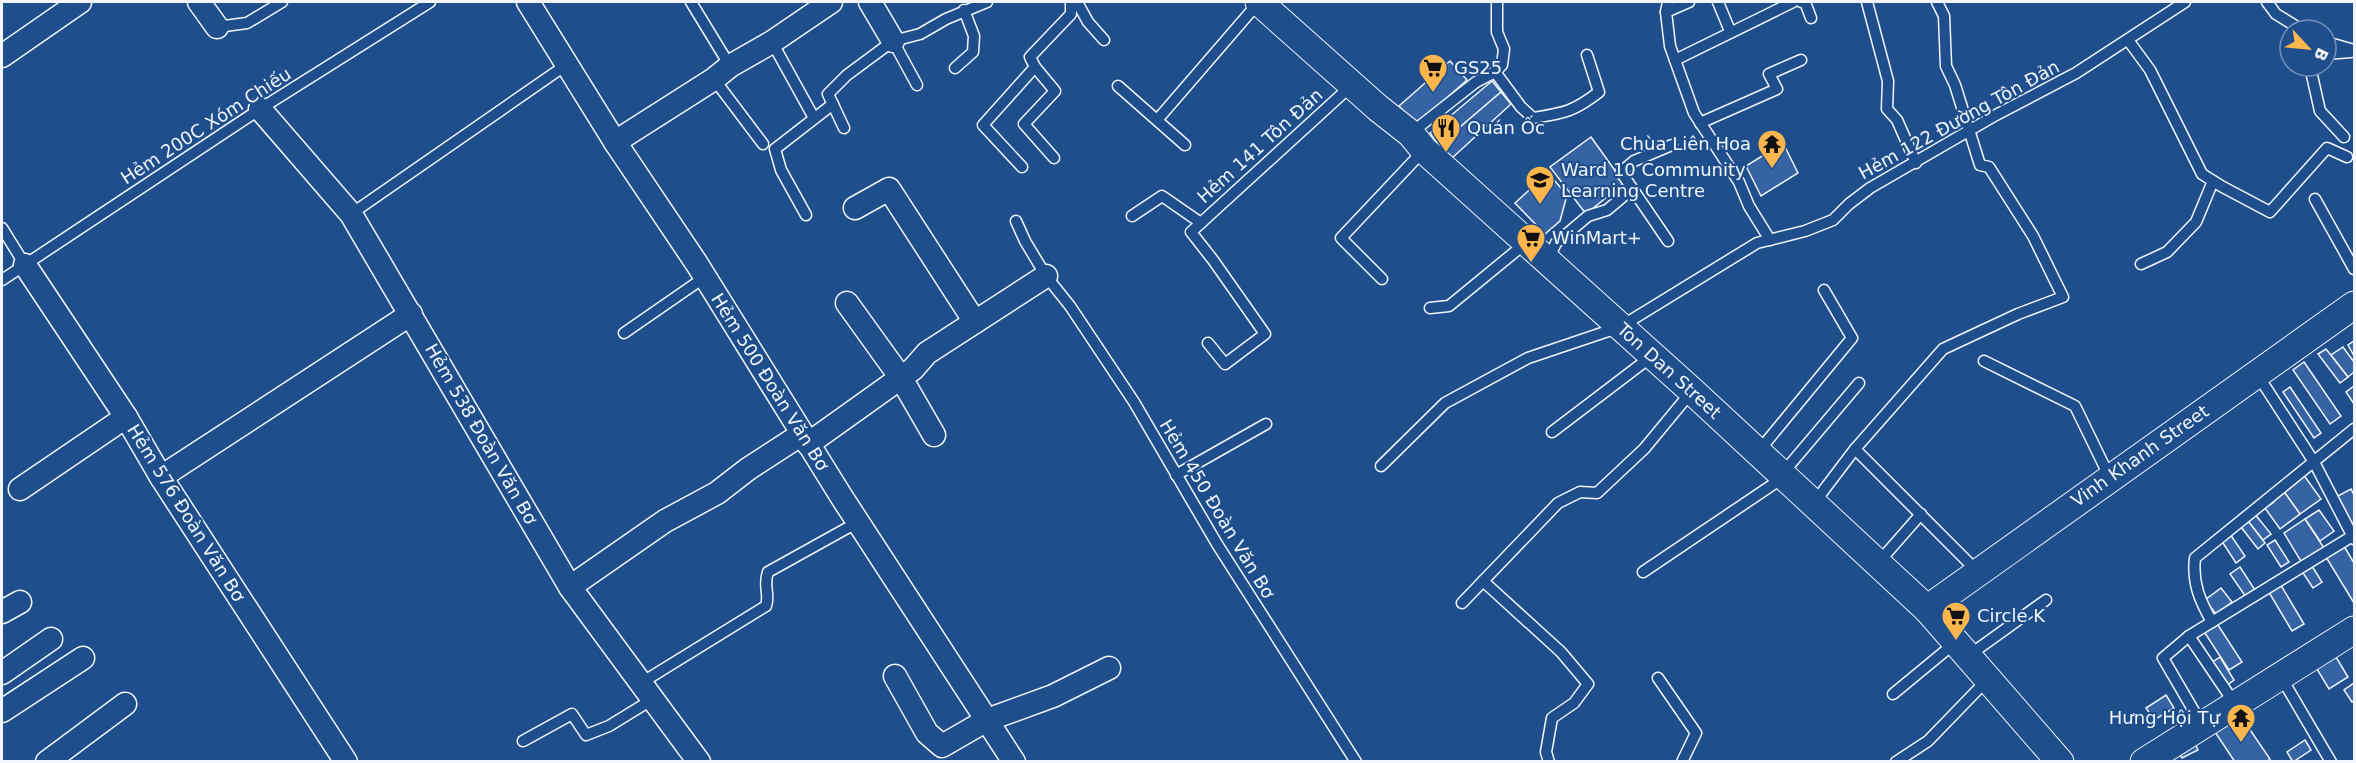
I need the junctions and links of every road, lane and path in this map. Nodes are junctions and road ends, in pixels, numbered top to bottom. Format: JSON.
{"nodes":[{"id":1,"x":80,"y":2,"type":"edge"},
{"id":2,"x":199,"y":2,"type":"edge"},
{"id":3,"x":282,"y":2,"type":"edge"},
{"id":4,"x":430,"y":2,"type":"edge"},
{"id":5,"x":528,"y":2,"type":"edge"},
{"id":6,"x":691,"y":2,"type":"edge"},
{"id":7,"x":831,"y":2,"type":"edge"},
{"id":8,"x":870,"y":2,"type":"edge"},
{"id":9,"x":987,"y":2,"type":"edge"},
{"id":10,"x":1071,"y":2,"type":"edge"},
{"id":11,"x":1077,"y":2,"type":"edge"},
{"id":12,"x":1259,"y":2,"type":"edge"},
{"id":13,"x":1497,"y":2,"type":"edge"},
{"id":14,"x":1689,"y":2,"type":"edge"},
{"id":15,"x":1718,"y":2,"type":"edge"},
{"id":16,"x":1793,"y":2,"type":"edge"},
{"id":17,"x":1801,"y":2,"type":"edge"},
{"id":18,"x":1867,"y":2,"type":"edge"},
{"id":19,"x":1937,"y":2,"type":"edge"},
{"id":20,"x":2267,"y":2,"type":"edge"},
{"id":21,"x":2178,"y":3,"type":"edge"},
{"id":22,"x":1667,"y":7,"type":"edge"},
{"id":23,"x":964,"y":10,"type":"junction"},
{"id":24,"x":1811,"y":18,"type":"dead end"},
{"id":25,"x":2282,"y":18,"type":"edge"},
{"id":26,"x":217,"y":27,"type":"joint"},
{"id":27,"x":1730,"y":30,"type":"junction"},
{"id":28,"x":1104,"y":40,"type":"dead end"},
{"id":29,"x":2128,"y":40,"type":"junction"},
{"id":30,"x":893,"y":41,"type":"junction"},
{"id":31,"x":772,"y":42,"type":"junction"},
{"id":32,"x":2338,"y":46,"type":"edge"},
{"id":33,"x":2355,"y":51,"type":"edge"},
{"id":34,"x":2338,"y":53,"type":"edge"},
{"id":35,"x":1587,"y":55,"type":"dead end"},
{"id":36,"x":2,"y":56,"type":"edge"},
{"id":37,"x":1675,"y":60,"type":"junction"},
{"id":38,"x":1801,"y":60,"type":"dead end"},
{"id":39,"x":566,"y":65,"type":"junction"},
{"id":40,"x":1035,"y":67,"type":"junction"},
{"id":41,"x":955,"y":68,"type":"dead end"},
{"id":42,"x":722,"y":72,"type":"junction"},
{"id":43,"x":1495,"y":72,"type":"junction"},
{"id":44,"x":2313,"y":78,"type":"edge"},
{"id":45,"x":1352,"y":85,"type":"junction"},
{"id":46,"x":916,"y":86,"type":"dead end"},
{"id":47,"x":1118,"y":86,"type":"dead end"},
{"id":48,"x":833,"y":104,"type":"junction"},
{"id":49,"x":260,"y":109,"type":"junction"},
{"id":50,"x":814,"y":118,"type":"junction"},
{"id":51,"x":1158,"y":119,"type":"junction"},
{"id":52,"x":1700,"y":123,"type":"junction"},
{"id":53,"x":844,"y":128,"type":"dead end"},
{"id":54,"x":1970,"y":131,"type":"junction"},
{"id":55,"x":2344,"y":137,"type":"dead end"},
{"id":56,"x":615,"y":142,"type":"junction"},
{"id":57,"x":1418,"y":142,"type":"junction"},
{"id":58,"x":763,"y":144,"type":"dead end"},
{"id":59,"x":1185,"y":145,"type":"dead end"},
{"id":60,"x":1672,"y":145,"type":"dead end"},
{"id":61,"x":2347,"y":157,"type":"dead end"},
{"id":62,"x":1054,"y":158,"type":"dead end"},
{"id":63,"x":1916,"y":163,"type":"junction"},
{"id":64,"x":1022,"y":167,"type":"dead end"},
{"id":65,"x":2213,"y":181,"type":"junction"},
{"id":66,"x":1632,"y":189,"type":"junction"},
{"id":67,"x":2315,"y":199,"type":"dead end"},
{"id":68,"x":855,"y":208,"type":"dead end"},
{"id":69,"x":351,"y":214,"type":"junction"},
{"id":70,"x":807,"y":215,"type":"dead end"},
{"id":71,"x":1132,"y":216,"type":"dead end"},
{"id":72,"x":1016,"y":221,"type":"dead end"},
{"id":73,"x":1201,"y":223,"type":"junction"},
{"id":74,"x":2,"y":228,"type":"edge"},
{"id":75,"x":1770,"y":240,"type":"junction"},
{"id":76,"x":1668,"y":241,"type":"dead end"},
{"id":77,"x":1527,"y":242,"type":"junction"},
{"id":78,"x":1548,"y":260,"type":"junction"},
{"id":79,"x":2141,"y":264,"type":"dead end"},
{"id":80,"x":25,"y":265,"type":"junction"},
{"id":81,"x":2355,"y":269,"type":"edge"},
{"id":82,"x":1046,"y":276,"type":"junction"},
{"id":83,"x":705,"y":277,"type":"junction"},
{"id":84,"x":1382,"y":279,"type":"dead end"},
{"id":85,"x":2,"y":280,"type":"edge"},
{"id":86,"x":1824,"y":290,"type":"dead end"},
{"id":87,"x":847,"y":303,"type":"dead end"},
{"id":88,"x":2355,"y":305,"type":"edge"},
{"id":89,"x":1430,"y":308,"type":"dead end"},
{"id":90,"x":411,"y":314,"type":"junction"},
{"id":91,"x":975,"y":322,"type":"junction"},
{"id":92,"x":1620,"y":327,"type":"junction"},
{"id":93,"x":624,"y":333,"type":"dead end"},
{"id":94,"x":1208,"y":343,"type":"dead end"},
{"id":95,"x":1652,"y":355,"type":"junction"},
{"id":96,"x":1984,"y":361,"type":"dead end"},
{"id":97,"x":2257,"y":374,"type":"junction"},
{"id":98,"x":901,"y":378,"type":"junction"},
{"id":99,"x":1858,"y":383,"type":"dead end"},
{"id":100,"x":1692,"y":391,"type":"junction"},
{"id":101,"x":126,"y":417,"type":"junction"},
{"id":102,"x":1266,"y":424,"type":"dead end"},
{"id":103,"x":2355,"y":429,"type":"edge"},
{"id":104,"x":1552,"y":432,"type":"dead end"},
{"id":105,"x":934,"y":435,"type":"dead end"},
{"id":106,"x":805,"y":439,"type":"junction"},
{"id":107,"x":1855,"y":449,"type":"junction"},
{"id":108,"x":1758,"y":452,"type":"junction"},
{"id":109,"x":2314,"y":462,"type":"junction"},
{"id":110,"x":1381,"y":466,"type":"dead end"},
{"id":111,"x":1176,"y":475,"type":"junction"},
{"id":112,"x":1783,"y":475,"type":"junction"},
{"id":113,"x":161,"y":477,"type":"junction"},
{"id":114,"x":2110,"y":478,"type":"junction"},
{"id":115,"x":20,"y":489,"type":"dead end"},
{"id":116,"x":1813,"y":503,"type":"junction"},
{"id":117,"x":1921,"y":514,"type":"junction"},
{"id":118,"x":858,"y":522,"type":"junction"},
{"id":119,"x":2354,"y":537,"type":"edge"},
{"id":120,"x":1877,"y":563,"type":"junction"},
{"id":121,"x":1643,"y":572,"type":"dead end"},
{"id":122,"x":1977,"y":572,"type":"junction"},
{"id":123,"x":1483,"y":581,"type":"junction"},
{"id":124,"x":570,"y":587,"type":"junction"},
{"id":125,"x":2046,"y":600,"type":"dead end"},
{"id":126,"x":1462,"y":603,"type":"dead end"},
{"id":127,"x":1927,"y":609,"type":"junction"},
{"id":128,"x":2212,"y":622,"type":"junction"},
{"id":129,"x":2355,"y":630,"type":"edge"},
{"id":130,"x":2189,"y":636,"type":"junction"},
{"id":131,"x":51,"y":639,"type":"dead end"},
{"id":132,"x":1962,"y":649,"type":"junction"},
{"id":133,"x":83,"y":658,"type":"dead end"},
{"id":134,"x":1108,"y":668,"type":"dead end"},
{"id":135,"x":2,"y":673,"type":"edge"},
{"id":136,"x":895,"y":676,"type":"dead end"},
{"id":137,"x":2281,"y":676,"type":"junction"},
{"id":138,"x":1658,"y":678,"type":"dead end"},
{"id":139,"x":1988,"y":679,"type":"junction"},
{"id":140,"x":647,"y":691,"type":"junction"},
{"id":141,"x":1893,"y":694,"type":"dead end"},
{"id":142,"x":125,"y":704,"type":"dead end"},
{"id":143,"x":2235,"y":705,"type":"junction"},
{"id":144,"x":2,"y":711,"type":"edge"},
{"id":145,"x":987,"y":720,"type":"junction"},
{"id":146,"x":2202,"y":726,"type":"junction"},
{"id":147,"x":523,"y":741,"type":"dead end"},
{"id":148,"x":47,"y":762,"type":"edge"},
{"id":149,"x":346,"y":762,"type":"edge"},
{"id":150,"x":699,"y":762,"type":"edge"},
{"id":151,"x":1014,"y":762,"type":"edge"},
{"id":152,"x":1356,"y":762,"type":"edge"},
{"id":153,"x":1549,"y":762,"type":"edge"},
{"id":154,"x":1682,"y":762,"type":"edge"},
{"id":155,"x":1896,"y":762,"type":"edge"},
{"id":156,"x":2060,"y":762,"type":"edge"},
{"id":157,"x":2144,"y":762,"type":"edge"},
{"id":158,"x":2331,"y":762,"type":"edge"}],
"edges":[{"from":1,"to":36,"type":"street"},
{"from":2,"to":26,"type":"street"},
{"from":3,"to":26,"type":"lane"},
{"from":4,"to":49,"type":"lane","name":"Hẻm 200C Xóm Chiếu"},
{"from":5,"to":39,"type":"street","name":"Hẻm 500 Đoàn Văn Bơ"},
{"from":6,"to":42,"type":"lane"},
{"from":7,"to":31,"type":"street"},
{"from":8,"to":30,"type":"street"},
{"from":9,"to":23,"type":"lane"},
{"from":10,"to":40,"type":"lane"},
{"from":11,"to":28,"type":"lane"},
{"from":12,"to":45,"type":"street","name":"Ton Dan Street"},
{"from":12,"to":51,"type":"lane"},
{"from":13,"to":43,"type":"lane"},
{"from":14,"to":22,"type":"lane"},
{"from":15,"to":27,"type":"lane"},
{"from":16,"to":27,"type":"lane"},
{"from":17,"to":24,"type":"lane"},
{"from":18,"to":63,"type":"lane"},
{"from":19,"to":54,"type":"lane"},
{"from":20,"to":25,"type":"lane"},
{"from":21,"to":29,"type":"lane","name":"Hẻm 122 Đường Tôn Đản"},
{"from":22,"to":37,"type":"lane"},
{"from":23,"to":30,"type":"lane"},
{"from":23,"to":41,"type":"lane"},
{"from":27,"to":37,"type":"lane"},
{"from":29,"to":54,"type":"lane","name":"Hẻm 122 Đường Tôn Đản"},
{"from":29,"to":65,"type":"lane"},
{"from":30,"to":46,"type":"lane"},
{"from":30,"to":48,"type":"lane"},
{"from":31,"to":42,"type":"street"},
{"from":31,"to":50,"type":"lane"},
{"from":32,"to":33,"type":"lane"},
{"from":33,"to":34,"type":"lane"},
{"from":35,"to":43,"type":"lane"},
{"from":37,"to":52,"type":"lane"},
{"from":38,"to":52,"type":"lane"},
{"from":39,"to":56,"type":"street","name":"Hẻm 500 Đoàn Văn Bơ"},
{"from":39,"to":69,"type":"lane"},
{"from":40,"to":62,"type":"lane"},
{"from":40,"to":64,"type":"lane"},
{"from":42,"to":56,"type":"street"},
{"from":42,"to":58,"type":"lane"},
{"from":43,"to":57,"type":"lane"},
{"from":44,"to":55,"type":"lane"},
{"from":45,"to":57,"type":"street","name":"Ton Dan Street"},
{"from":45,"to":73,"type":"lane","name":"Hẻm 141 Tôn Đản"},
{"from":47,"to":51,"type":"lane"},
{"from":48,"to":50,"type":"lane"},
{"from":48,"to":53,"type":"lane"},
{"from":49,"to":69,"type":"street","name":"Hẻm 538 Đoàn Văn Bơ"},
{"from":49,"to":80,"type":"lane","name":"Hẻm 200C Xóm Chiếu"},
{"from":50,"to":70,"type":"lane"},
{"from":51,"to":59,"type":"lane"},
{"from":52,"to":75,"type":"lane"},
{"from":54,"to":63,"type":"lane","name":"Hẻm 122 Đường Tôn Đản"},
{"from":54,"to":107,"type":"lane"},
{"from":56,"to":83,"type":"street","name":"Hẻm 500 Đoàn Văn Bơ"},
{"from":57,"to":77,"type":"street","name":"Ton Dan Street"},
{"from":57,"to":84,"type":"lane"},
{"from":60,"to":66,"type":"lane"},
{"from":61,"to":65,"type":"lane"},
{"from":63,"to":75,"type":"lane","name":"Hẻm 122 Đường Tôn Đản"},
{"from":65,"to":79,"type":"lane"},
{"from":66,"to":76,"type":"lane"},
{"from":66,"to":78,"type":"lane"},
{"from":67,"to":81,"type":"lane"},
{"from":68,"to":91,"type":"street"},
{"from":69,"to":90,"type":"street","name":"Hẻm 538 Đoàn Văn Bơ"},
{"from":71,"to":73,"type":"lane"},
{"from":72,"to":82,"type":"lane","name":"Hẻm 450 Đoàn Văn Bơ"},
{"from":73,"to":94,"type":"lane","name":"Hẻm 141 Tôn Đản"},
{"from":74,"to":80,"type":"lane"},
{"from":75,"to":92,"type":"lane","name":"Hẻm 122 Đường Tôn Đản"},
{"from":77,"to":78,"type":"street","name":"Ton Dan Street"},
{"from":77,"to":89,"type":"lane"},
{"from":78,"to":92,"type":"street","name":"Ton Dan Street"},
{"from":80,"to":85,"type":"lane","name":"Hẻm 200C Xóm Chiếu"},
{"from":80,"to":101,"type":"street","name":"Hẻm 576 Đoàn Văn Bơ"},
{"from":82,"to":91,"type":"street"},
{"from":82,"to":111,"type":"lane","name":"Hẻm 450 Đoàn Văn Bơ"},
{"from":83,"to":93,"type":"lane"},
{"from":83,"to":106,"type":"street","name":"Hẻm 500 Đoàn Văn Bơ"},
{"from":86,"to":108,"type":"lane"},
{"from":87,"to":98,"type":"street"},
{"from":88,"to":97,"type":"street","name":"Vinh Khanh Street"},
{"from":90,"to":113,"type":"street"},
{"from":90,"to":124,"type":"street","name":"Hẻm 538 Đoàn Văn Bơ"},
{"from":91,"to":98,"type":"street"},
{"from":92,"to":95,"type":"street","name":"Ton Dan Street"},
{"from":92,"to":110,"type":"lane","name":"Hẻm 122 Đường Tôn Đản"},
{"from":95,"to":100,"type":"street","name":"Ton Dan Street"},
{"from":95,"to":104,"type":"lane"},
{"from":96,"to":114,"type":"lane"},
{"from":97,"to":109,"type":"lane"},
{"from":97,"to":114,"type":"street","name":"Vinh Khanh Street"},
{"from":98,"to":105,"type":"street"},
{"from":98,"to":106,"type":"street"},
{"from":99,"to":112,"type":"lane"},
{"from":100,"to":108,"type":"street","name":"Ton Dan Street"},
{"from":100,"to":123,"type":"lane"},
{"from":101,"to":113,"type":"street","name":"Hẻm 576 Đoàn Văn Bơ"},
{"from":101,"to":115,"type":"street"},
{"from":102,"to":111,"type":"lane"},
{"from":103,"to":109,"type":"lane"},
{"from":106,"to":118,"type":"street","name":"Hẻm 500 Đoàn Văn Bơ"},
{"from":106,"to":124,"type":"street"},
{"from":107,"to":116,"type":"lane"},
{"from":107,"to":117,"type":"lane"},
{"from":108,"to":112,"type":"street","name":"Ton Dan Street"},
{"from":109,"to":119,"type":"lane"},
{"from":109,"to":128,"type":"lane"},
{"from":111,"to":152,"type":"lane","name":"Hẻm 450 Đoàn Văn Bơ"},
{"from":112,"to":116,"type":"street","name":"Ton Dan Street"},
{"from":112,"to":121,"type":"lane"},
{"from":113,"to":149,"type":"street","name":"Hẻm 576 Đoàn Văn Bơ"},
{"from":114,"to":122,"type":"street","name":"Vinh Khanh Street"},
{"from":116,"to":120,"type":"street","name":"Ton Dan Street"},
{"from":117,"to":120,"type":"lane"},
{"from":117,"to":122,"type":"lane"},
{"from":118,"to":140,"type":"lane"},
{"from":118,"to":145,"type":"street","name":"Hẻm 500 Đoàn Văn Bơ"},
{"from":119,"to":128,"type":"lane"},
{"from":120,"to":127,"type":"street","name":"Ton Dan Street"},
{"from":122,"to":127,"type":"street","name":"Vinh Khanh Street"},
{"from":123,"to":126,"type":"lane"},
{"from":123,"to":153,"type":"lane"},
{"from":124,"to":140,"type":"street","name":"Hẻm 538 Đoàn Văn Bơ"},
{"from":125,"to":132,"type":"lane"},
{"from":127,"to":132,"type":"street","name":"Ton Dan Street"},
{"from":128,"to":130,"type":"lane"},
{"from":129,"to":137,"type":"street"},
{"from":130,"to":143,"type":"lane"},
{"from":130,"to":146,"type":"lane"},
{"from":131,"to":135,"type":"street"},
{"from":132,"to":139,"type":"street","name":"Ton Dan Street"},
{"from":132,"to":141,"type":"lane"},
{"from":133,"to":144,"type":"street"},
{"from":134,"to":145,"type":"street"},
{"from":136,"to":145,"type":"street"},
{"from":137,"to":143,"type":"street"},
{"from":137,"to":158,"type":"lane"},
{"from":138,"to":154,"type":"lane"},
{"from":139,"to":155,"type":"lane"},
{"from":139,"to":156,"type":"street","name":"Ton Dan Street"},
{"from":140,"to":147,"type":"lane"},
{"from":140,"to":150,"type":"street","name":"Hẻm 538 Đoàn Văn Bơ"},
{"from":142,"to":148,"type":"street"},
{"from":143,"to":146,"type":"street"},
{"from":145,"to":151,"type":"street","name":"Hẻm 500 Đoàn Văn Bơ"},
{"from":146,"to":157,"type":"street"}]}
